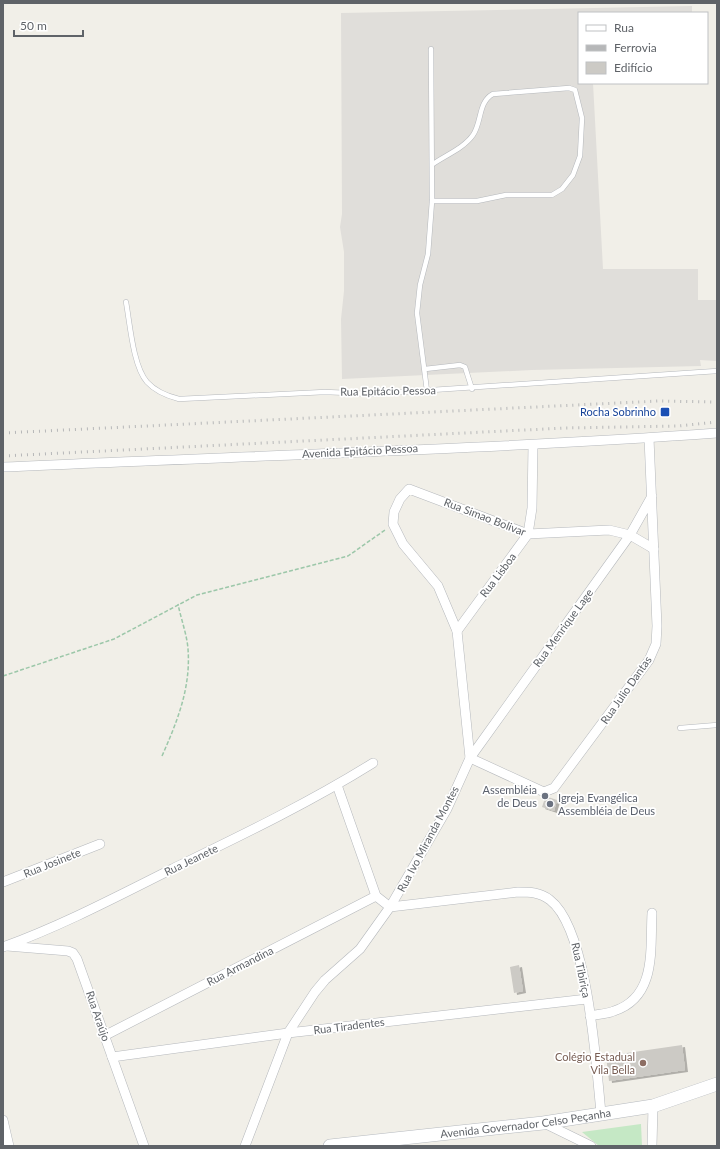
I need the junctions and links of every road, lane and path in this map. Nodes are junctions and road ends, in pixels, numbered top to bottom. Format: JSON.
{"nodes":[{"id":1,"x":431,"y":49,"type":"dead end"},
{"id":2,"x":433,"y":164,"type":"junction"},
{"id":3,"x":432,"y":201,"type":"junction"},
{"id":4,"x":126,"y":302,"type":"dead end"},
{"id":5,"x":425,"y":369,"type":"junction"},
{"id":6,"x":717,"y":372,"type":"edge"},
{"id":7,"x":472,"y":389,"type":"junction"},
{"id":8,"x":427,"y":391,"type":"junction"},
{"id":9,"x":717,"y":433,"type":"edge"},
{"id":10,"x":649,"y":438,"type":"junction"},
{"id":11,"x":533,"y":445,"type":"junction"},
{"id":12,"x":3,"y":467,"type":"edge"},
{"id":13,"x":652,"y":496,"type":"junction"},
{"id":14,"x":393,"y":524,"type":"junction"},
{"id":15,"x":528,"y":534,"type":"junction"},
{"id":16,"x":630,"y":535,"type":"junction"},
{"id":17,"x":654,"y":549,"type":"junction"},
{"id":18,"x":178,"y":604,"type":"junction"},
{"id":19,"x":457,"y":631,"type":"junction"},
{"id":20,"x":3,"y":676,"type":"edge"},
{"id":21,"x":717,"y":725,"type":"edge"},
{"id":22,"x":680,"y":728,"type":"dead end"},
{"id":23,"x":162,"y":756,"type":"dead end"},
{"id":24,"x":470,"y":758,"type":"junction"},
{"id":25,"x":373,"y":763,"type":"dead end"},
{"id":26,"x":337,"y":785,"type":"junction"},
{"id":27,"x":100,"y":844,"type":"dead end"},
{"id":28,"x":3,"y":882,"type":"edge"},
{"id":29,"x":376,"y":896,"type":"junction"},
{"id":30,"x":390,"y":907,"type":"junction"},
{"id":31,"x":652,"y":913,"type":"dead end"},
{"id":32,"x":4,"y":946,"type":"edge"},
{"id":33,"x":587,"y":999,"type":"junction"},
{"id":34,"x":590,"y":1016,"type":"junction"},
{"id":35,"x":288,"y":1033,"type":"junction"},
{"id":36,"x":104,"y":1036,"type":"junction"},
{"id":37,"x":112,"y":1057,"type":"junction"},
{"id":38,"x":717,"y":1084,"type":"edge"},
{"id":39,"x":653,"y":1106,"type":"junction"},
{"id":40,"x":601,"y":1113,"type":"junction"},
{"id":41,"x":3,"y":1120,"type":"edge"},
{"id":42,"x":544,"y":1123,"type":"junction"},
{"id":43,"x":381,"y":1143,"type":"edge"},
{"id":44,"x":9,"y":1146,"type":"edge"},
{"id":45,"x":144,"y":1146,"type":"edge"},
{"id":46,"x":245,"y":1146,"type":"edge"},
{"id":47,"x":330,"y":1146,"type":"edge"},
{"id":48,"x":591,"y":1146,"type":"edge"},
{"id":49,"x":652,"y":1146,"type":"edge"}],
"edges":[{"from":1,"to":2,"type":"lane"},
{"from":2,"to":3,"type":"lane"},
{"from":2,"to":3,"type":"lane"},
{"from":3,"to":5,"type":"lane"},
{"from":4,"to":8,"type":"lane","name":"Rua Epitácio Pessoa"},
{"from":5,"to":7,"type":"lane"},
{"from":5,"to":8,"type":"lane"},
{"from":6,"to":7,"type":"lane","name":"Rua Epitácio Pessoa"},
{"from":7,"to":8,"type":"lane","name":"Rua Epitácio Pessoa"},
{"from":9,"to":10,"type":"street","name":"Avenida Epitácio Pessoa"},
{"from":10,"to":11,"type":"street","name":"Avenida Epitácio Pessoa"},
{"from":10,"to":13,"type":"street","name":"Rua Julio Dantas"},
{"from":11,"to":12,"type":"street","name":"Avenida Epitácio Pessoa"},
{"from":11,"to":15,"type":"street","name":"Rua Lisboa"},
{"from":13,"to":16,"type":"street","name":"Rua Menrique Lage"},
{"from":13,"to":17,"type":"street","name":"Rua Julio Dantas"},
{"from":14,"to":15,"type":"street","name":"Rua Simao Bolivar"},
{"from":14,"to":18,"type":"path"},
{"from":14,"to":19,"type":"street"},
{"from":15,"to":16,"type":"street","name":"Rua Simao Bolivar"},
{"from":15,"to":19,"type":"street","name":"Rua Lisboa"},
{"from":16,"to":17,"type":"street","name":"Rua Simao Bolivar"},
{"from":16,"to":24,"type":"street","name":"Rua Menrique Lage"},
{"from":17,"to":24,"type":"street","name":"Rua Julio Dantas"},
{"from":18,"to":20,"type":"path"},
{"from":18,"to":23,"type":"path"},
{"from":19,"to":24,"type":"street"},
{"from":21,"to":22,"type":"lane"},
{"from":24,"to":30,"type":"street","name":"Rua Ivo Miranda Montes"},
{"from":25,"to":26,"type":"street","name":"Rua Jeanete"},
{"from":26,"to":29,"type":"street"},
{"from":26,"to":32,"type":"street","name":"Rua Jeanete"},
{"from":27,"to":28,"type":"street","name":"Rua Josinete"},
{"from":29,"to":30,"type":"street"},
{"from":29,"to":36,"type":"street","name":"Rua Armandina"},
{"from":30,"to":33,"type":"street","name":"Rua Tibiriça"},
{"from":30,"to":35,"type":"street","name":"Rua Ivo Miranda Montes"},
{"from":31,"to":34,"type":"street"},
{"from":32,"to":36,"type":"street","name":"Rua Araújo"},
{"from":33,"to":34,"type":"street","name":"Rua Tibiriça"},
{"from":33,"to":35,"type":"street","name":"Rua Tiradentes"},
{"from":34,"to":40,"type":"street","name":"Rua Tibiriça"},
{"from":35,"to":37,"type":"street","name":"Rua Tiradentes"},
{"from":35,"to":46,"type":"street","name":"Rua Ivo Miranda Montes"},
{"from":36,"to":37,"type":"street","name":"Rua Araújo"},
{"from":37,"to":45,"type":"street","name":"Rua Araújo"},
{"from":38,"to":39,"type":"main road","name":"Avenida Governador Celso Peçanha"},
{"from":39,"to":40,"type":"main road","name":"Avenida Governador Celso Peçanha"},
{"from":39,"to":49,"type":"street"},
{"from":40,"to":42,"type":"main road","name":"Avenida Governador Celso Peçanha"},
{"from":41,"to":44,"type":"street"},
{"from":42,"to":43,"type":"main road","name":"Avenida Governador Celso Peçanha"},
{"from":42,"to":48,"type":"street"},
{"from":43,"to":47,"type":"main road","name":"Avenida Governador Celso Peçanha"}]}
